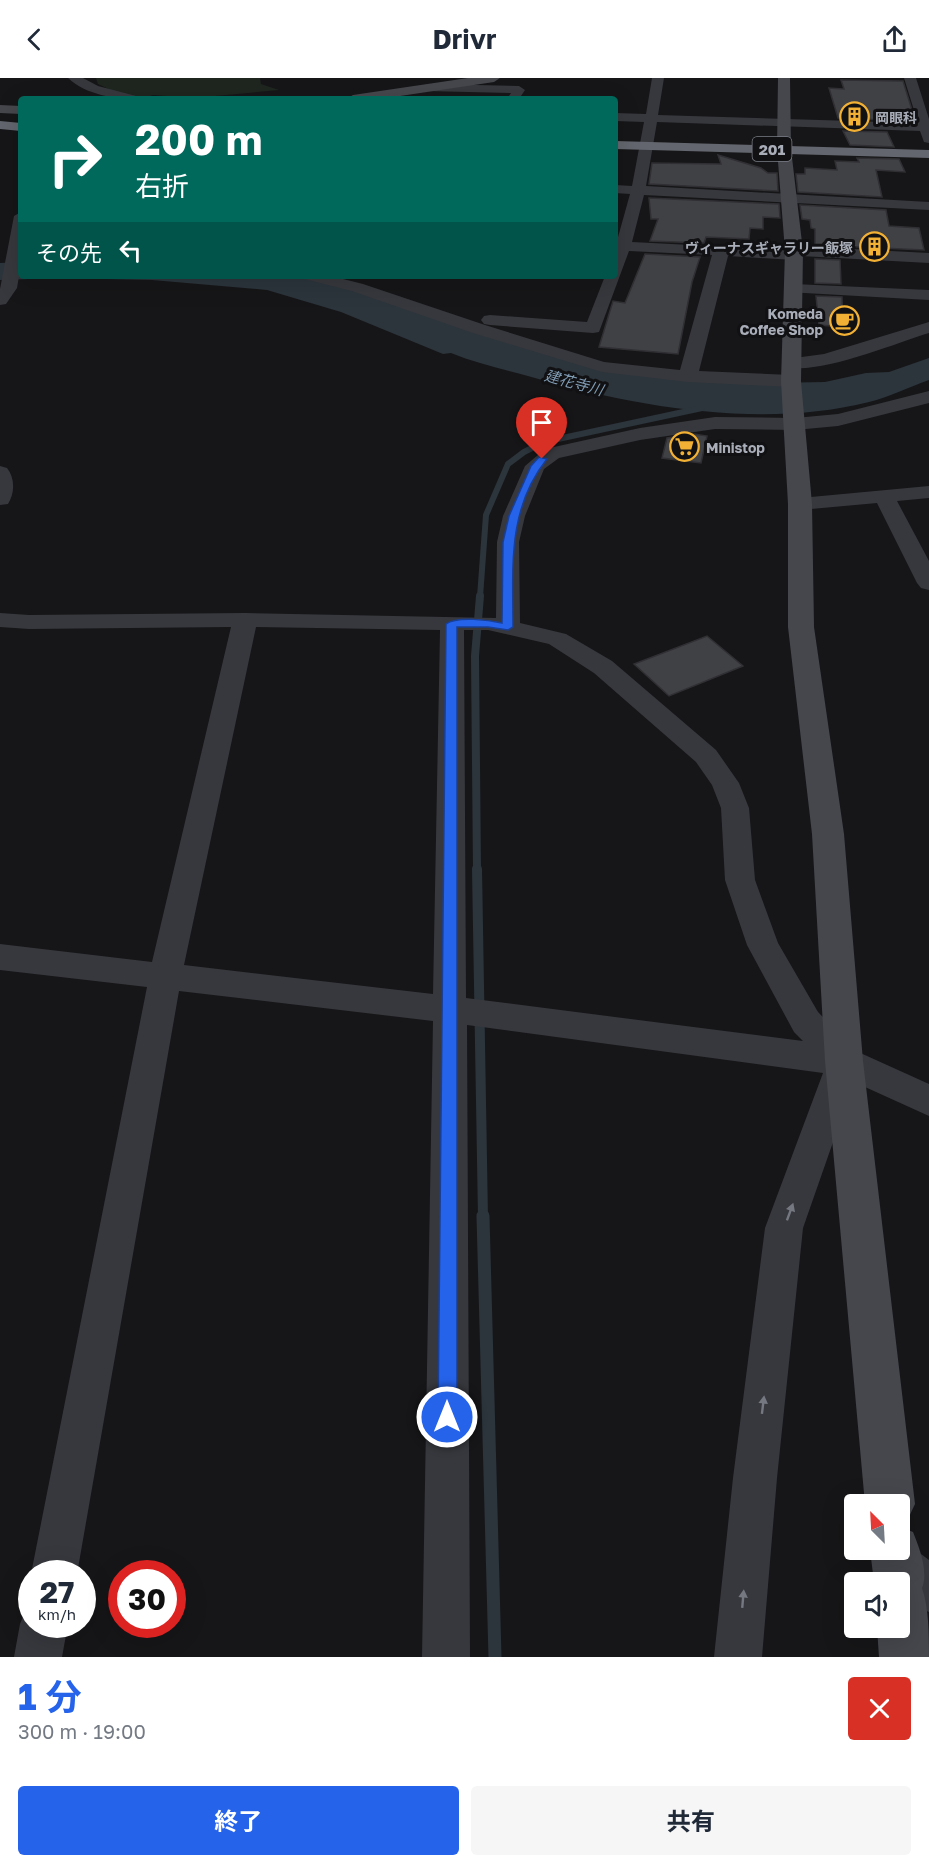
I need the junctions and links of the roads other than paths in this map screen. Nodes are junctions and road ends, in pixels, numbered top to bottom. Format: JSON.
{"nodes":[{"id":1,"x":74,"y":78,"type":"edge"},
{"id":2,"x":494,"y":78,"type":"edge"},
{"id":3,"x":658,"y":78,"type":"edge"},
{"id":4,"x":784,"y":78,"type":"edge"},
{"id":5,"x":900,"y":78,"type":"edge"},
{"id":6,"x":910,"y":78,"type":"edge"},
{"id":7,"x":919,"y":79,"type":"edge"},
{"id":8,"x":432,"y":83,"type":"edge"},
{"id":9,"x":121,"y":96,"type":"edge"},
{"id":10,"x":374,"y":96,"type":"edge"},
{"id":11,"x":515,"y":96,"type":"edge"},
{"id":12,"x":0,"y":109,"type":"edge"},
{"id":13,"x":18,"y":110,"type":"edge"},
{"id":14,"x":618,"y":117,"type":"edge"},
{"id":15,"x":650,"y":119,"type":"junction"},
{"id":16,"x":784,"y":123,"type":"junction"},
{"id":17,"x":0,"y":125,"type":"edge"},
{"id":18,"x":18,"y":126,"type":"edge"},
{"id":19,"x":928,"y":131,"type":"edge"},
{"id":20,"x":618,"y":145,"type":"edge"},
{"id":21,"x":645,"y":146,"type":"junction"},
{"id":22,"x":784,"y":149,"type":"junction"},
{"id":23,"x":929,"y":154,"type":"edge"},
{"id":24,"x":618,"y":189,"type":"edge"},
{"id":25,"x":639,"y":190,"type":"junction"},
{"id":26,"x":788,"y":199,"type":"junction"},
{"id":27,"x":929,"y":206,"type":"edge"},
{"id":28,"x":18,"y":231,"type":"edge"},
{"id":29,"x":624,"y":246,"type":"junction"},
{"id":30,"x":721,"y":251,"type":"junction"},
{"id":31,"x":794,"y":253,"type":"junction"},
{"id":32,"x":929,"y":258,"type":"edge"},
{"id":33,"x":12,"y":260,"type":"edge"},
{"id":34,"x":618,"y":262,"type":"edge"},
{"id":35,"x":324,"y":279,"type":"edge"},
{"id":36,"x":612,"y":279,"type":"edge"},
{"id":37,"x":7,"y":282,"type":"edge"},
{"id":38,"x":794,"y":289,"type":"junction"},
{"id":39,"x":929,"y":295,"type":"edge"},
{"id":40,"x":0,"y":300,"type":"edge"},
{"id":41,"x":461,"y":323,"type":"junction"},
{"id":42,"x":929,"y":327,"type":"edge"},
{"id":43,"x":593,"y":328,"type":"junction"},
{"id":44,"x":579,"y":361,"type":"junction"},
{"id":45,"x":792,"y":372,"type":"junction"},
{"id":46,"x":688,"y":376,"type":"junction"},
{"id":47,"x":929,"y":397,"type":"edge"},
{"id":48,"x":794,"y":421,"type":"junction"},
{"id":49,"x":0,"y":472,"type":"edge"},
{"id":50,"x":929,"y":492,"type":"edge"},
{"id":51,"x":885,"y":498,"type":"junction"},
{"id":52,"x":0,"y":499,"type":"edge"},
{"id":53,"x":800,"y":504,"type":"junction"},
{"id":54,"x":929,"y":583,"type":"edge"},
{"id":55,"x":0,"y":620,"type":"edge"},
{"id":56,"x":245,"y":620,"type":"junction"},
{"id":57,"x":452,"y":624,"type":"junction"},
{"id":58,"x":508,"y":627,"type":"junction"},
{"id":59,"x":0,"y":957,"type":"edge"},
{"id":60,"x":165,"y":977,"type":"junction"},
{"id":61,"x":450,"y":1009,"type":"junction"},
{"id":62,"x":844,"y":1061,"type":"junction"},
{"id":63,"x":929,"y":1101,"type":"edge"},
{"id":64,"x":889,"y":1494,"type":"edge"},
{"id":65,"x":57,"y":1560,"type":"edge"},
{"id":66,"x":41,"y":1638,"type":"edge"},
{"id":67,"x":906,"y":1638,"type":"edge"},
{"id":68,"x":38,"y":1657,"type":"edge"},
{"id":69,"x":446,"y":1657,"type":"edge"},
{"id":70,"x":738,"y":1657,"type":"edge"},
{"id":71,"x":906,"y":1657,"type":"edge"}],
"edges":[{"from":1,"to":9,"type":"street"},
{"from":2,"to":8,"type":"street"},
{"from":3,"to":15,"type":"street"},
{"from":4,"to":16,"type":"street"},
{"from":5,"to":6,"type":"street"},
{"from":6,"to":7,"type":"street"},
{"from":6,"to":19,"type":"street"},
{"from":8,"to":10,"type":"street"},
{"from":8,"to":11,"type":"street"},
{"from":12,"to":13,"type":"street"},
{"from":14,"to":15,"type":"street"},
{"from":15,"to":16,"type":"street"},
{"from":15,"to":21,"type":"street"},
{"from":16,"to":19,"type":"street"},
{"from":16,"to":22,"type":"street"},
{"from":17,"to":18,"type":"highway"},
{"from":20,"to":21,"type":"highway","number":"201"},
{"from":21,"to":22,"type":"highway","number":"201"},
{"from":21,"to":25,"type":"street"},
{"from":22,"to":23,"type":"highway","number":"201"},
{"from":22,"to":26,"type":"street"},
{"from":24,"to":25,"type":"street"},
{"from":25,"to":26,"type":"street"},
{"from":25,"to":29,"type":"street"},
{"from":26,"to":27,"type":"street"},
{"from":26,"to":31,"type":"street"},
{"from":28,"to":33,"type":"street"},
{"from":29,"to":30,"type":"street"},
{"from":29,"to":34,"type":"street"},
{"from":30,"to":31,"type":"street"},
{"from":30,"to":46,"type":"street"},
{"from":31,"to":32,"type":"street"},
{"from":31,"to":38,"type":"street"},
{"from":33,"to":37,"type":"street"},
{"from":35,"to":41,"type":"street"},
{"from":36,"to":43,"type":"street"},
{"from":37,"to":40,"type":"street"},
{"from":38,"to":39,"type":"street"},
{"from":38,"to":45,"type":"street"},
{"from":41,"to":43,"type":"street"},
{"from":41,"to":44,"type":"street"},
{"from":42,"to":45,"type":"street"},
{"from":43,"to":44,"type":"street"},
{"from":44,"to":46,"type":"street"},
{"from":45,"to":46,"type":"street"},
{"from":45,"to":48,"type":"street"},
{"from":47,"to":48,"type":"street"},
{"from":48,"to":53,"type":"street"},
{"from":48,"to":58,"type":"street"},
{"from":49,"to":52,"type":"street"},
{"from":50,"to":51,"type":"street"},
{"from":51,"to":53,"type":"street"},
{"from":51,"to":54,"type":"street"},
{"from":53,"to":62,"type":"street"},
{"from":55,"to":56,"type":"street"},
{"from":56,"to":57,"type":"street"},
{"from":56,"to":60,"type":"street"},
{"from":57,"to":58,"type":"street"},
{"from":57,"to":61,"type":"street"},
{"from":58,"to":62,"type":"street"},
{"from":59,"to":60,"type":"street"},
{"from":60,"to":61,"type":"street"},
{"from":60,"to":65,"type":"street"},
{"from":61,"to":62,"type":"street"},
{"from":61,"to":69,"type":"street"},
{"from":62,"to":63,"type":"street"},
{"from":62,"to":64,"type":"street"},
{"from":70,"to":62,"type":"street","one_way":true},
{"from":66,"to":68,"type":"street"},
{"from":67,"to":71,"type":"street"}]}
